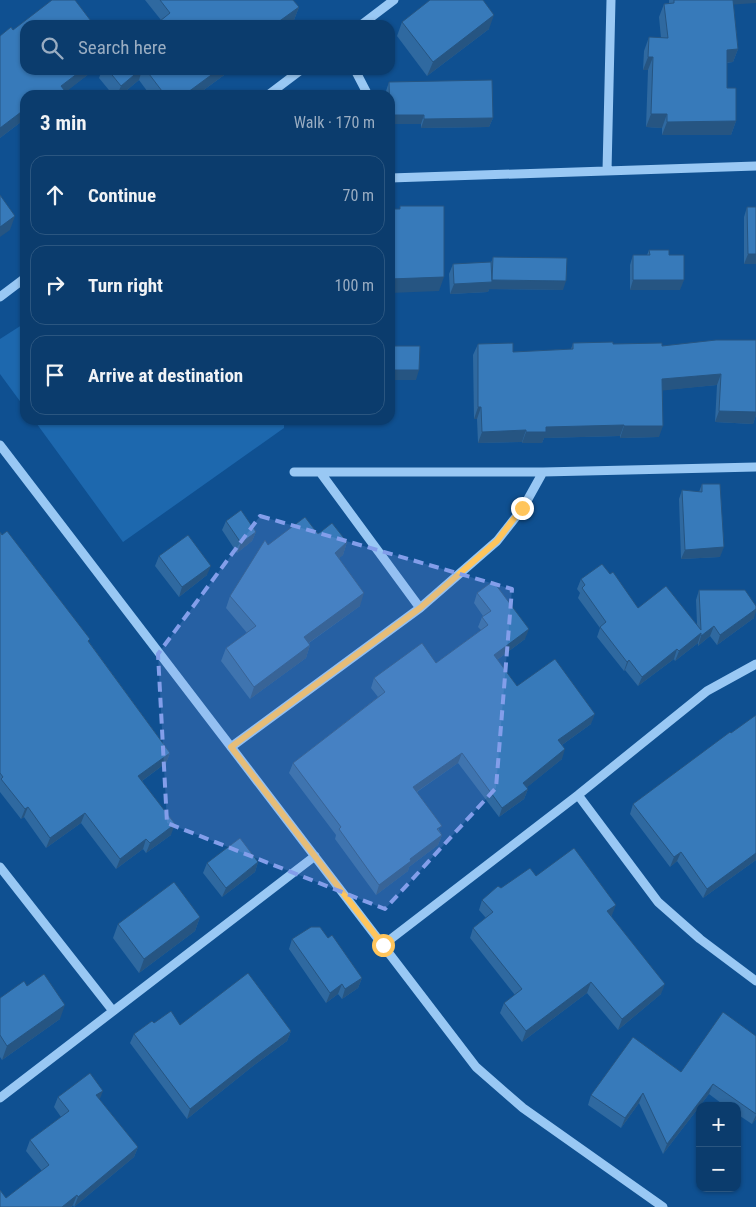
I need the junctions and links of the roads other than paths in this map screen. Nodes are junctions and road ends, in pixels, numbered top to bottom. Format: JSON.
{"nodes":[{"id":1,"x":394,"y":0,"type":"edge"},
{"id":2,"x":611,"y":0,"type":"edge"},
{"id":3,"x":368,"y":20,"type":"edge"},
{"id":4,"x":295,"y":75,"type":"edge"},
{"id":5,"x":358,"y":75,"type":"edge"},
{"id":6,"x":275,"y":90,"type":"edge"},
{"id":7,"x":366,"y":90,"type":"edge"},
{"id":8,"x":756,"y":166,"type":"edge"},
{"id":9,"x":608,"y":170,"type":"junction"},
{"id":10,"x":395,"y":178,"type":"edge"},
{"id":11,"x":20,"y":282,"type":"edge"},
{"id":12,"x":0,"y":297,"type":"edge"},
{"id":13,"x":0,"y":446,"type":"edge"},
{"id":14,"x":756,"y":467,"type":"edge"},
{"id":15,"x":294,"y":472,"type":"dead end"},
{"id":16,"x":320,"y":472,"type":"junction"},
{"id":17,"x":543,"y":472,"type":"junction"},
{"id":18,"x":420,"y":608,"type":"junction"},
{"id":19,"x":756,"y":664,"type":"edge"},
{"id":20,"x":231,"y":747,"type":"junction"},
{"id":21,"x":578,"y":795,"type":"junction"},
{"id":22,"x":315,"y":856,"type":"junction"},
{"id":23,"x":0,"y":867,"type":"edge"},
{"id":24,"x":383,"y":945,"type":"junction"},
{"id":25,"x":756,"y":981,"type":"edge"},
{"id":26,"x":113,"y":1012,"type":"junction"},
{"id":27,"x":0,"y":1098,"type":"edge"},
{"id":28,"x":663,"y":1207,"type":"edge"}],
"edges":[{"from":1,"to":3,"type":"street"},
{"from":2,"to":9,"type":"street"},
{"from":4,"to":6,"type":"street"},
{"from":5,"to":7,"type":"street"},
{"from":8,"to":9,"type":"street"},
{"from":9,"to":10,"type":"street"},
{"from":11,"to":12,"type":"street"},
{"from":13,"to":20,"type":"street"},
{"from":14,"to":17,"type":"street"},
{"from":15,"to":16,"type":"street"},
{"from":16,"to":17,"type":"street"},
{"from":16,"to":18,"type":"street"},
{"from":17,"to":18,"type":"street"},
{"from":18,"to":20,"type":"street"},
{"from":19,"to":21,"type":"street"},
{"from":20,"to":22,"type":"street"},
{"from":21,"to":24,"type":"street"},
{"from":21,"to":25,"type":"street"},
{"from":22,"to":24,"type":"street"},
{"from":22,"to":26,"type":"street"},
{"from":23,"to":26,"type":"street"},
{"from":24,"to":28,"type":"street"},
{"from":26,"to":27,"type":"street"}]}
